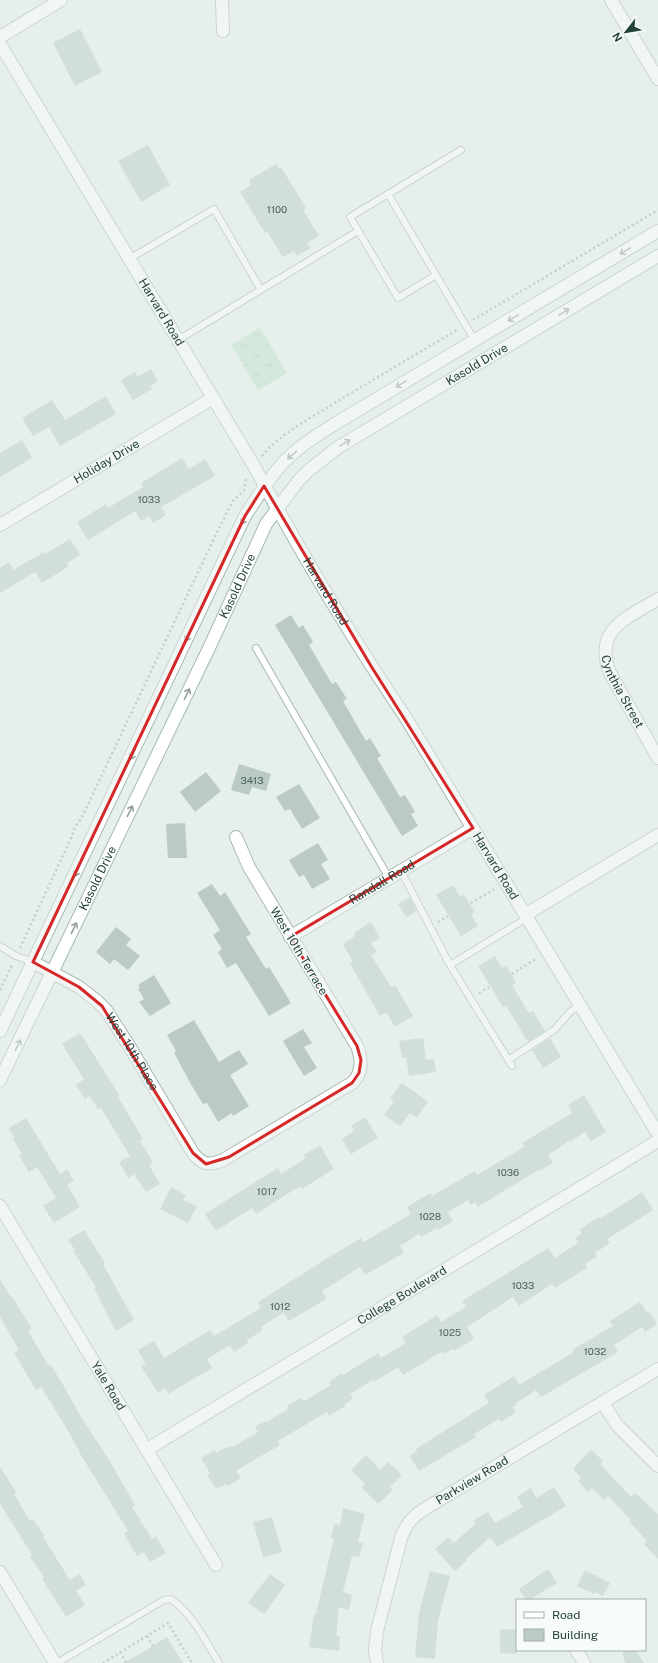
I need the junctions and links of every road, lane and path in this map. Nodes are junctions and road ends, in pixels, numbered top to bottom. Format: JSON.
{"nodes":[{"id":1,"x":60,"y":0,"type":"edge"},
{"id":2,"x":222,"y":0,"type":"edge"},
{"id":3,"x":611,"y":0,"type":"edge"},
{"id":4,"x":223,"y":31,"type":"dead end"},
{"id":5,"x":0,"y":37,"type":"edge"},
{"id":6,"x":0,"y":44,"type":"edge"},
{"id":7,"x":657,"y":77,"type":"edge"},
{"id":8,"x":461,"y":150,"type":"dead end"},
{"id":9,"x":388,"y":194,"type":"junction"},
{"id":10,"x":658,"y":231,"type":"edge"},
{"id":11,"x":358,"y":232,"type":"junction"},
{"id":12,"x":658,"y":256,"type":"edge"},
{"id":13,"x":129,"y":259,"type":"junction"},
{"id":14,"x":436,"y":275,"type":"junction"},
{"id":15,"x":262,"y":290,"type":"junction"},
{"id":16,"x":178,"y":340,"type":"junction"},
{"id":17,"x":475,"y":340,"type":"junction"},
{"id":18,"x":212,"y":398,"type":"junction"},
{"id":19,"x":246,"y":476,"type":"dead end"},
{"id":20,"x":264,"y":486,"type":"junction"},
{"id":21,"x":277,"y":509,"type":"junction"},
{"id":22,"x":0,"y":525,"type":"edge"},
{"id":23,"x":658,"y":599,"type":"edge"},
{"id":24,"x":256,"y":648,"type":"dead end"},
{"id":25,"x":658,"y":758,"type":"edge"},
{"id":26,"x":473,"y":828,"type":"junction"},
{"id":27,"x":658,"y":835,"type":"edge"},
{"id":28,"x":236,"y":837,"type":"dead end"},
{"id":29,"x":401,"y":871,"type":"junction"},
{"id":30,"x":390,"y":878,"type":"junction"},
{"id":31,"x":506,"y":882,"type":"junction"},
{"id":32,"x":471,"y":903,"type":"dead end"},
{"id":33,"x":526,"y":916,"type":"junction"},
{"id":34,"x":290,"y":937,"type":"junction"},
{"id":35,"x":0,"y":946,"type":"edge"},
{"id":36,"x":547,"y":951,"type":"junction"},
{"id":37,"x":16,"y":956,"type":"junction"},
{"id":38,"x":33,"y":962,"type":"junction"},
{"id":39,"x":450,"y":965,"type":"junction"},
{"id":40,"x":52,"y":972,"type":"junction"},
{"id":41,"x":512,"y":974,"type":"dead end"},
{"id":42,"x":0,"y":990,"type":"edge"},
{"id":43,"x":580,"y":1005,"type":"junction"},
{"id":44,"x":0,"y":1031,"type":"edge"},
{"id":45,"x":508,"y":1060,"type":"junction"},
{"id":46,"x":512,"y":1066,"type":"dead end"},
{"id":47,"x":0,"y":1080,"type":"edge"},
{"id":48,"x":658,"y":1134,"type":"edge"},
{"id":49,"x":658,"y":1140,"type":"edge"},
{"id":50,"x":206,"y":1164,"type":"joint"},
{"id":51,"x":0,"y":1206,"type":"edge"},
{"id":52,"x":658,"y":1369,"type":"edge"},
{"id":53,"x":602,"y":1402,"type":"junction"},
{"id":54,"x":146,"y":1450,"type":"junction"},
{"id":55,"x":658,"y":1466,"type":"edge"},
{"id":56,"x":216,"y":1565,"type":"dead end"},
{"id":57,"x":0,"y":1572,"type":"edge"},
{"id":58,"x":147,"y":1636,"type":"junction"},
{"id":59,"x":153,"y":1646,"type":"dead end"},
{"id":60,"x":577,"y":1651,"type":"edge"},
{"id":61,"x":120,"y":1652,"type":"junction"},
{"id":62,"x":376,"y":1660,"type":"edge"},
{"id":63,"x":126,"y":1662,"type":"dead end"},
{"id":64,"x":56,"y":1663,"type":"edge"},
{"id":65,"x":103,"y":1663,"type":"edge"},
{"id":66,"x":192,"y":1663,"type":"edge"},
{"id":67,"x":219,"y":1663,"type":"edge"},
{"id":68,"x":584,"y":1663,"type":"edge"}],
"edges":[{"from":1,"to":5,"type":"street"},
{"from":2,"to":4,"type":"street"},
{"from":3,"to":7,"type":"street"},
{"from":6,"to":13,"type":"street","name":"Harvard Road"},
{"from":8,"to":9,"type":"lane"},
{"from":9,"to":11,"type":"lane"},
{"from":9,"to":14,"type":"lane"},
{"from":10,"to":17,"type":"street","name":"Kasold Drive","one_way":true},
{"from":11,"to":14,"type":"lane"},
{"from":11,"to":15,"type":"lane"},
{"from":21,"to":12,"type":"street","name":"Kasold Drive","one_way":true},
{"from":13,"to":15,"type":"lane"},
{"from":13,"to":16,"type":"street","name":"Harvard Road"},
{"from":14,"to":17,"type":"lane"},
{"from":15,"to":16,"type":"lane"},
{"from":16,"to":18,"type":"street","name":"Harvard Road"},
{"from":17,"to":20,"type":"street","name":"Kasold Drive","one_way":true},
{"from":18,"to":20,"type":"street","name":"Harvard Road"},
{"from":18,"to":22,"type":"street","name":"Holiday Drive"},
{"from":19,"to":37,"type":"path"},
{"from":20,"to":21,"type":"street","name":"Harvard Road"},
{"from":20,"to":38,"type":"street","name":"Kasold Drive","one_way":true},
{"from":21,"to":26,"type":"street","name":"Harvard Road"},
{"from":40,"to":21,"type":"street","name":"Kasold Drive","one_way":true},
{"from":23,"to":25,"type":"street","name":"Cynthia Street"},
{"from":24,"to":30,"type":"lane"},
{"from":26,"to":29,"type":"street","name":"Randall Road"},
{"from":26,"to":31,"type":"street","name":"Harvard Road"},
{"from":27,"to":33,"type":"street"},
{"from":28,"to":34,"type":"street","name":"West 10th Terrace"},
{"from":29,"to":30,"type":"street","name":"Randall Road"},
{"from":29,"to":39,"type":"lane"},
{"from":30,"to":34,"type":"street","name":"Randall Road"},
{"from":31,"to":32,"type":"path"},
{"from":31,"to":33,"type":"street","name":"Harvard Road"},
{"from":33,"to":36,"type":"street","name":"Harvard Road"},
{"from":33,"to":39,"type":"lane"},
{"from":34,"to":50,"type":"street","name":"West 10th Terrace"},
{"from":35,"to":37,"type":"lane"},
{"from":36,"to":41,"type":"path"},
{"from":36,"to":43,"type":"street","name":"Harvard Road"},
{"from":37,"to":38,"type":"lane"},
{"from":37,"to":42,"type":"path"},
{"from":38,"to":40,"type":"street","name":"West 10th Place"},
{"from":38,"to":44,"type":"street","name":"Kasold Drive"},
{"from":39,"to":45,"type":"lane"},
{"from":47,"to":40,"type":"street","name":"Kasold Drive","one_way":true},
{"from":40,"to":50,"type":"street","name":"West 10th Place"},
{"from":43,"to":45,"type":"lane"},
{"from":43,"to":48,"type":"street","name":"Harvard Road"},
{"from":45,"to":46,"type":"lane"},
{"from":49,"to":54,"type":"street","name":"College Boulevard"},
{"from":51,"to":54,"type":"street","name":"Yale Road"},
{"from":52,"to":53,"type":"street","name":"Parkview Road"},
{"from":53,"to":55,"type":"street"},
{"from":53,"to":62,"type":"street","name":"Parkview Road"},
{"from":54,"to":56,"type":"street","name":"Yale Road"},
{"from":57,"to":64,"type":"street"},
{"from":58,"to":59,"type":"path"},
{"from":58,"to":61,"type":"path"},
{"from":58,"to":66,"type":"path"},
{"from":60,"to":68,"type":"street"},
{"from":61,"to":63,"type":"path"},
{"from":61,"to":65,"type":"path"},
{"from":64,"to":67,"type":"lane"}]}
